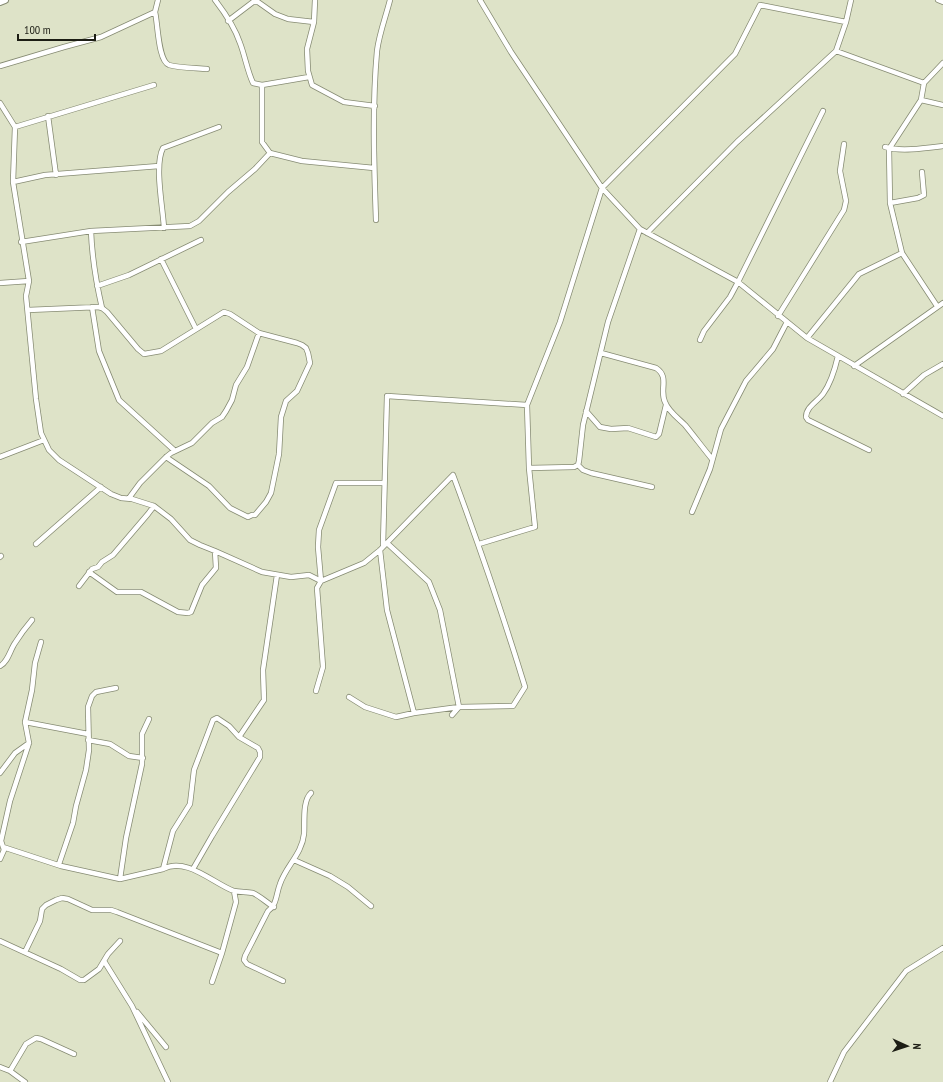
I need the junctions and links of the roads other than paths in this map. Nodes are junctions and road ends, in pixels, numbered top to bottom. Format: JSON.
{"nodes":[{"id":1,"x":5,"y":0,"type":"edge"},
{"id":2,"x":158,"y":0,"type":"edge"},
{"id":3,"x":215,"y":0,"type":"edge"},
{"id":4,"x":315,"y":0,"type":"edge"},
{"id":5,"x":390,"y":0,"type":"edge"},
{"id":6,"x":480,"y":0,"type":"edge"},
{"id":7,"x":851,"y":0,"type":"edge"},
{"id":8,"x":938,"y":0,"type":"edge"},
{"id":9,"x":0,"y":2,"type":"edge"},
{"id":10,"x":943,"y":2,"type":"edge"},
{"id":11,"x":154,"y":12,"type":"junction"},
{"id":12,"x":228,"y":20,"type":"junction"},
{"id":13,"x":314,"y":22,"type":"junction"},
{"id":14,"x":846,"y":22,"type":"junction"},
{"id":15,"x":836,"y":51,"type":"junction"},
{"id":16,"x":943,"y":64,"type":"edge"},
{"id":17,"x":0,"y":66,"type":"edge"},
{"id":18,"x":207,"y":69,"type":"dead end"},
{"id":19,"x":309,"y":77,"type":"junction"},
{"id":20,"x":924,"y":83,"type":"junction"},
{"id":21,"x":154,"y":85,"type":"dead end"},
{"id":22,"x":262,"y":85,"type":"junction"},
{"id":23,"x":921,"y":100,"type":"junction"},
{"id":24,"x":0,"y":103,"type":"edge"},
{"id":25,"x":943,"y":105,"type":"edge"},
{"id":26,"x":375,"y":106,"type":"junction"},
{"id":27,"x":823,"y":111,"type":"dead end"},
{"id":28,"x":48,"y":116,"type":"junction"},
{"id":29,"x":15,"y":127,"type":"junction"},
{"id":30,"x":219,"y":127,"type":"dead end"},
{"id":31,"x":844,"y":144,"type":"dead end"},
{"id":32,"x":943,"y":146,"type":"edge"},
{"id":33,"x":887,"y":148,"type":"junction"},
{"id":34,"x":270,"y":153,"type":"junction"},
{"id":35,"x":159,"y":166,"type":"junction"},
{"id":36,"x":374,"y":168,"type":"junction"},
{"id":37,"x":922,"y":172,"type":"dead end"},
{"id":38,"x":56,"y":175,"type":"junction"},
{"id":39,"x":12,"y":182,"type":"junction"},
{"id":40,"x":602,"y":188,"type":"junction"},
{"id":41,"x":890,"y":204,"type":"junction"},
{"id":42,"x":376,"y":220,"type":"dead end"},
{"id":43,"x":164,"y":228,"type":"junction"},
{"id":44,"x":640,"y":229,"type":"junction"},
{"id":45,"x":91,"y":231,"type":"junction"},
{"id":46,"x":647,"y":233,"type":"junction"},
{"id":47,"x":201,"y":240,"type":"dead end"},
{"id":48,"x":21,"y":242,"type":"junction"},
{"id":49,"x":902,"y":253,"type":"junction"},
{"id":50,"x":161,"y":259,"type":"junction"},
{"id":51,"x":29,"y":281,"type":"junction"},
{"id":52,"x":738,"y":282,"type":"junction"},
{"id":53,"x":0,"y":283,"type":"edge"},
{"id":54,"x":96,"y":286,"type":"junction"},
{"id":55,"x":943,"y":303,"type":"edge"},
{"id":56,"x":937,"y":306,"type":"junction"},
{"id":57,"x":92,"y":307,"type":"junction"},
{"id":58,"x":102,"y":308,"type":"junction"},
{"id":59,"x":28,"y":310,"type":"junction"},
{"id":60,"x":778,"y":316,"type":"junction"},
{"id":61,"x":787,"y":322,"type":"junction"},
{"id":62,"x":196,"y":329,"type":"junction"},
{"id":63,"x":259,"y":333,"type":"junction"},
{"id":64,"x":807,"y":338,"type":"junction"},
{"id":65,"x":700,"y":340,"type":"dead end"},
{"id":66,"x":600,"y":353,"type":"junction"},
{"id":67,"x":838,"y":356,"type":"junction"},
{"id":68,"x":943,"y":364,"type":"edge"},
{"id":69,"x":854,"y":366,"type":"junction"},
{"id":70,"x":904,"y":394,"type":"junction"},
{"id":71,"x":527,"y":405,"type":"junction"},
{"id":72,"x":666,"y":405,"type":"junction"},
{"id":73,"x":586,"y":411,"type":"junction"},
{"id":74,"x":943,"y":416,"type":"edge"},
{"id":75,"x":44,"y":440,"type":"junction"},
{"id":76,"x":868,"y":450,"type":"dead end"},
{"id":77,"x":175,"y":451,"type":"junction"},
{"id":78,"x":166,"y":456,"type":"junction"},
{"id":79,"x":0,"y":457,"type":"edge"},
{"id":80,"x":712,"y":459,"type":"junction"},
{"id":81,"x":578,"y":465,"type":"junction"},
{"id":82,"x":529,"y":468,"type":"junction"},
{"id":83,"x":384,"y":483,"type":"junction"},
{"id":84,"x":652,"y":487,"type":"dead end"},
{"id":85,"x":101,"y":488,"type":"junction"},
{"id":86,"x":128,"y":498,"type":"junction"},
{"id":87,"x":154,"y":506,"type":"junction"},
{"id":88,"x":692,"y":512,"type":"dead end"},
{"id":89,"x":36,"y":544,"type":"dead end"},
{"id":90,"x":385,"y":544,"type":"junction"},
{"id":91,"x":479,"y":544,"type":"junction"},
{"id":92,"x":380,"y":550,"type":"junction"},
{"id":93,"x":215,"y":551,"type":"junction"},
{"id":94,"x":89,"y":572,"type":"junction"},
{"id":95,"x":277,"y":575,"type":"junction"},
{"id":96,"x":321,"y":581,"type":"junction"},
{"id":97,"x":79,"y":586,"type":"dead end"},
{"id":98,"x":32,"y":620,"type":"dead end"},
{"id":99,"x":41,"y":642,"type":"dead end"},
{"id":100,"x":0,"y":666,"type":"edge"},
{"id":101,"x":116,"y":688,"type":"dead end"},
{"id":102,"x":316,"y":691,"type":"dead end"},
{"id":103,"x":349,"y":697,"type":"dead end"},
{"id":104,"x":459,"y":707,"type":"junction"},
{"id":105,"x":414,"y":713,"type":"junction"},
{"id":106,"x":452,"y":715,"type":"dead end"},
{"id":107,"x":149,"y":719,"type":"dead end"},
{"id":108,"x":25,"y":722,"type":"junction"},
{"id":109,"x":88,"y":734,"type":"junction"},
{"id":110,"x":239,"y":737,"type":"junction"},
{"id":111,"x":88,"y":740,"type":"junction"},
{"id":112,"x":29,"y":743,"type":"junction"},
{"id":113,"x":143,"y":758,"type":"junction"},
{"id":114,"x":0,"y":773,"type":"edge"},
{"id":115,"x":311,"y":793,"type":"dead end"},
{"id":116,"x":0,"y":841,"type":"edge"},
{"id":117,"x":3,"y":848,"type":"junction"},
{"id":118,"x":0,"y":859,"type":"edge"},
{"id":119,"x":294,"y":860,"type":"junction"},
{"id":120,"x":59,"y":864,"type":"junction"},
{"id":121,"x":163,"y":869,"type":"junction"},
{"id":122,"x":193,"y":870,"type":"junction"},
{"id":123,"x":120,"y":879,"type":"junction"},
{"id":124,"x":234,"y":891,"type":"junction"},
{"id":125,"x":371,"y":906,"type":"dead end"},
{"id":126,"x":274,"y":907,"type":"junction"},
{"id":127,"x":0,"y":941,"type":"edge"},
{"id":128,"x":120,"y":941,"type":"dead end"},
{"id":129,"x":943,"y":948,"type":"edge"},
{"id":130,"x":25,"y":952,"type":"junction"},
{"id":131,"x":222,"y":953,"type":"junction"},
{"id":132,"x":104,"y":961,"type":"junction"},
{"id":133,"x":283,"y":981,"type":"dead end"},
{"id":134,"x":212,"y":982,"type":"dead end"},
{"id":135,"x":132,"y":1006,"type":"junction"},
{"id":136,"x":166,"y":1047,"type":"dead end"},
{"id":137,"x":74,"y":1054,"type":"dead end"},
{"id":138,"x":0,"y":1067,"type":"edge"},
{"id":139,"x":10,"y":1071,"type":"junction"},
{"id":140,"x":25,"y":1082,"type":"edge"},
{"id":141,"x":168,"y":1082,"type":"edge"},
{"id":142,"x":830,"y":1082,"type":"edge"}],
"edges":[{"from":1,"to":9,"type":"street"},
{"from":2,"to":11,"type":"street"},
{"from":3,"to":12,"type":"street"},
{"from":4,"to":13,"type":"street"},
{"from":5,"to":26,"type":"street"},
{"from":6,"to":40,"type":"street"},
{"from":7,"to":14,"type":"street"},
{"from":8,"to":10,"type":"street"},
{"from":11,"to":17,"type":"street"},
{"from":11,"to":18,"type":"street"},
{"from":12,"to":13,"type":"street"},
{"from":12,"to":22,"type":"street"},
{"from":13,"to":19,"type":"street"},
{"from":14,"to":15,"type":"street"},
{"from":14,"to":40,"type":"street"},
{"from":15,"to":20,"type":"street"},
{"from":15,"to":46,"type":"street"},
{"from":16,"to":20,"type":"street"},
{"from":19,"to":22,"type":"street"},
{"from":19,"to":26,"type":"street"},
{"from":20,"to":23,"type":"street"},
{"from":21,"to":28,"type":"street"},
{"from":22,"to":34,"type":"street"},
{"from":23,"to":25,"type":"street"},
{"from":23,"to":33,"type":"street"},
{"from":24,"to":29,"type":"street"},
{"from":26,"to":36,"type":"street"},
{"from":27,"to":52,"type":"street"},
{"from":28,"to":29,"type":"street"},
{"from":28,"to":38,"type":"street"},
{"from":29,"to":39,"type":"street"},
{"from":30,"to":35,"type":"street"},
{"from":31,"to":60,"type":"street"},
{"from":32,"to":33,"type":"street"},
{"from":33,"to":41,"type":"street"},
{"from":34,"to":36,"type":"street"},
{"from":34,"to":43,"type":"street"},
{"from":35,"to":38,"type":"street"},
{"from":35,"to":43,"type":"street"},
{"from":36,"to":42,"type":"street"},
{"from":37,"to":41,"type":"street"},
{"from":38,"to":39,"type":"street"},
{"from":39,"to":48,"type":"street"},
{"from":40,"to":44,"type":"street"},
{"from":40,"to":71,"type":"street"},
{"from":41,"to":49,"type":"street"},
{"from":43,"to":45,"type":"street"},
{"from":44,"to":46,"type":"street"},
{"from":44,"to":66,"type":"street"},
{"from":45,"to":48,"type":"street"},
{"from":45,"to":54,"type":"street"},
{"from":46,"to":52,"type":"street"},
{"from":47,"to":50,"type":"street"},
{"from":48,"to":51,"type":"street"},
{"from":49,"to":56,"type":"street"},
{"from":49,"to":64,"type":"street"},
{"from":50,"to":54,"type":"street"},
{"from":50,"to":62,"type":"street"},
{"from":51,"to":53,"type":"street"},
{"from":51,"to":59,"type":"street"},
{"from":52,"to":60,"type":"street"},
{"from":52,"to":65,"type":"street"},
{"from":54,"to":58,"type":"street"},
{"from":55,"to":56,"type":"street"},
{"from":56,"to":69,"type":"street"},
{"from":57,"to":58,"type":"street"},
{"from":57,"to":59,"type":"street"},
{"from":57,"to":77,"type":"street"},
{"from":58,"to":62,"type":"street"},
{"from":59,"to":75,"type":"street"},
{"from":60,"to":61,"type":"street"},
{"from":61,"to":64,"type":"street"},
{"from":61,"to":80,"type":"street"},
{"from":62,"to":63,"type":"street"},
{"from":63,"to":77,"type":"street"},
{"from":63,"to":78,"type":"street"},
{"from":64,"to":67,"type":"street"},
{"from":66,"to":72,"type":"street"},
{"from":66,"to":73,"type":"street"},
{"from":67,"to":69,"type":"street"},
{"from":67,"to":76,"type":"street"},
{"from":68,"to":70,"type":"street"},
{"from":69,"to":70,"type":"street"},
{"from":70,"to":74,"type":"street"},
{"from":71,"to":82,"type":"street"},
{"from":71,"to":83,"type":"street"},
{"from":72,"to":73,"type":"street"},
{"from":72,"to":80,"type":"street"},
{"from":73,"to":81,"type":"street"},
{"from":75,"to":79,"type":"street"},
{"from":75,"to":85,"type":"street"},
{"from":77,"to":78,"type":"street"},
{"from":78,"to":86,"type":"street"},
{"from":80,"to":88,"type":"street"},
{"from":81,"to":82,"type":"street"},
{"from":81,"to":84,"type":"street"},
{"from":82,"to":91,"type":"street"},
{"from":83,"to":90,"type":"street"},
{"from":83,"to":96,"type":"street"},
{"from":85,"to":86,"type":"street"},
{"from":85,"to":89,"type":"street"},
{"from":86,"to":87,"type":"street"},
{"from":87,"to":93,"type":"street"},
{"from":87,"to":94,"type":"street"},
{"from":90,"to":91,"type":"street"},
{"from":90,"to":92,"type":"street"},
{"from":90,"to":104,"type":"street"},
{"from":91,"to":104,"type":"street"},
{"from":92,"to":96,"type":"street"},
{"from":92,"to":105,"type":"street"},
{"from":93,"to":94,"type":"street"},
{"from":93,"to":95,"type":"street"},
{"from":94,"to":97,"type":"street"},
{"from":95,"to":96,"type":"street"},
{"from":95,"to":110,"type":"street"},
{"from":96,"to":102,"type":"street"},
{"from":98,"to":100,"type":"street"},
{"from":99,"to":108,"type":"street"},
{"from":101,"to":109,"type":"street"},
{"from":103,"to":105,"type":"street"},
{"from":104,"to":105,"type":"street"},
{"from":104,"to":106,"type":"street"},
{"from":107,"to":113,"type":"street"},
{"from":108,"to":109,"type":"street"},
{"from":108,"to":112,"type":"street"},
{"from":109,"to":111,"type":"street"},
{"from":110,"to":121,"type":"street"},
{"from":110,"to":122,"type":"street"},
{"from":111,"to":113,"type":"street"},
{"from":111,"to":120,"type":"street"},
{"from":112,"to":114,"type":"street"},
{"from":112,"to":116,"type":"street"},
{"from":113,"to":123,"type":"street"},
{"from":115,"to":119,"type":"street"},
{"from":116,"to":117,"type":"street"},
{"from":117,"to":118,"type":"street"},
{"from":117,"to":120,"type":"street"},
{"from":119,"to":125,"type":"street"},
{"from":119,"to":126,"type":"street"},
{"from":120,"to":123,"type":"street"},
{"from":121,"to":122,"type":"street"},
{"from":121,"to":123,"type":"street"},
{"from":122,"to":124,"type":"street"},
{"from":124,"to":126,"type":"street"},
{"from":124,"to":131,"type":"street"},
{"from":126,"to":133,"type":"street"},
{"from":127,"to":130,"type":"street"},
{"from":128,"to":132,"type":"street"},
{"from":129,"to":142,"type":"street"},
{"from":130,"to":131,"type":"street"},
{"from":130,"to":132,"type":"street"},
{"from":131,"to":134,"type":"street"},
{"from":132,"to":135,"type":"street"},
{"from":135,"to":136,"type":"street"},
{"from":135,"to":141,"type":"street"},
{"from":137,"to":139,"type":"street"},
{"from":138,"to":139,"type":"street"},
{"from":139,"to":140,"type":"street"}]}
